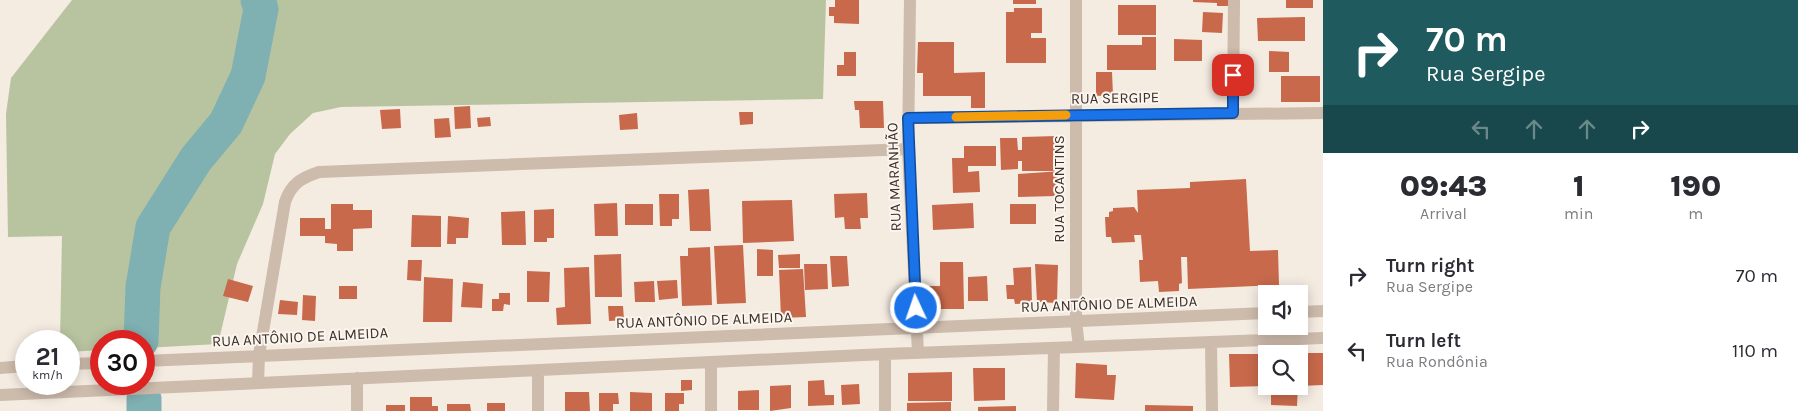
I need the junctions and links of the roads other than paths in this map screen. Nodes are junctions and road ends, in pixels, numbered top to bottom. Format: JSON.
{"nodes":[{"id":1,"x":910,"y":0,"type":"edge"},
{"id":2,"x":1076,"y":0,"type":"edge"},
{"id":3,"x":1234,"y":0,"type":"edge"},
{"id":4,"x":1233,"y":113,"type":"junction"},
{"id":5,"x":1323,"y":113,"type":"edge"},
{"id":6,"x":1075,"y":115,"type":"junction"},
{"id":7,"x":908,"y":118,"type":"junction"},
{"id":8,"x":908,"y":149,"type":"junction"},
{"id":9,"x":1323,"y":310,"type":"edge"},
{"id":10,"x":1308,"y":311,"type":"edge"},
{"id":11,"x":1258,"y":313,"type":"edge"},
{"id":12,"x":1076,"y":322,"type":"junction"},
{"id":13,"x":916,"y":328,"type":"junction"},
{"id":14,"x":1323,"y":338,"type":"edge"},
{"id":15,"x":1211,"y":342,"type":"junction"},
{"id":16,"x":1078,"y":347,"type":"junction"},
{"id":17,"x":1054,"y":348,"type":"junction"},
{"id":18,"x":918,"y":353,"type":"junction"},
{"id":19,"x":885,"y":354,"type":"junction"},
{"id":20,"x":259,"y":355,"type":"junction"},
{"id":21,"x":155,"y":360,"type":"edge"},
{"id":22,"x":712,"y":362,"type":"junction"},
{"id":23,"x":15,"y":367,"type":"edge"},
{"id":24,"x":0,"y":368,"type":"edge"},
{"id":25,"x":538,"y":370,"type":"junction"},
{"id":26,"x":357,"y":378,"type":"junction"},
{"id":27,"x":258,"y":382,"type":"junction"},
{"id":28,"x":0,"y":395,"type":"edge"},
{"id":29,"x":357,"y":411,"type":"edge"},
{"id":30,"x":538,"y":411,"type":"edge"},
{"id":31,"x":711,"y":411,"type":"edge"},
{"id":32,"x":885,"y":411,"type":"edge"},
{"id":33,"x":1053,"y":411,"type":"edge"},
{"id":34,"x":1212,"y":411,"type":"edge"}],
"edges":[{"from":1,"to":7,"type":"street","name":"RUA MARANHÃO"},
{"from":2,"to":6,"type":"street","name":"RUA TOCANTINS"},
{"from":3,"to":4,"type":"street"},
{"from":4,"to":5,"type":"street","name":"RUA SERGIPE"},
{"from":4,"to":6,"type":"street","name":"RUA SERGIPE"},
{"from":6,"to":7,"type":"street","name":"RUA SERGIPE"},
{"from":6,"to":12,"type":"street","name":"RUA TOCANTINS"},
{"from":7,"to":8,"type":"street","name":"RUA MARANHÃO"},
{"from":8,"to":13,"type":"street","name":"RUA MARANHÃO"},
{"from":8,"to":20,"type":"street"},
{"from":9,"to":10,"type":"street"},
{"from":11,"to":12,"type":"street","name":"RUA ANTÔNIO DE ALMEIDA"},
{"from":12,"to":13,"type":"street","name":"RUA ANTÔNIO DE ALMEIDA"},
{"from":12,"to":16,"type":"street","name":"RUA TOCANTINS"},
{"from":13,"to":18,"type":"street","name":"RUA MARANHÃO"},
{"from":13,"to":20,"type":"street","name":"RUA ANTÔNIO DE ALMEIDA"},
{"from":14,"to":15,"type":"street"},
{"from":15,"to":16,"type":"street"},
{"from":15,"to":34,"type":"street"},
{"from":16,"to":17,"type":"street"},
{"from":17,"to":18,"type":"street"},
{"from":17,"to":33,"type":"street"},
{"from":18,"to":19,"type":"street"},
{"from":19,"to":22,"type":"street"},
{"from":19,"to":32,"type":"street"},
{"from":20,"to":21,"type":"street","name":"RUA ANTÔNIO DE ALMEIDA"},
{"from":20,"to":27,"type":"street"},
{"from":22,"to":25,"type":"street"},
{"from":22,"to":31,"type":"street"},
{"from":23,"to":24,"type":"street"},
{"from":25,"to":26,"type":"street"},
{"from":25,"to":30,"type":"street"},
{"from":26,"to":27,"type":"street"},
{"from":26,"to":29,"type":"street"},
{"from":27,"to":28,"type":"street"}]}
